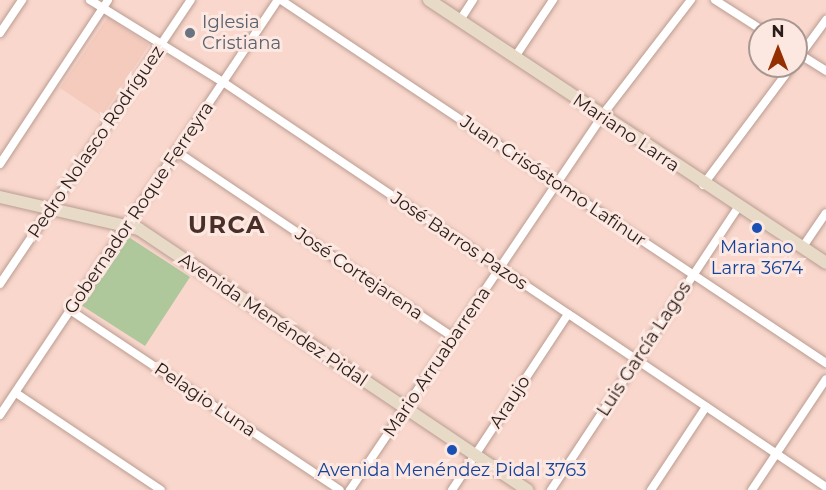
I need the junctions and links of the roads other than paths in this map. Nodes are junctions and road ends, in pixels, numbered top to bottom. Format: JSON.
{"nodes":[{"id":1,"x":22,"y":0,"type":"edge"},
{"id":2,"x":90,"y":0,"type":"edge"},
{"id":3,"x":191,"y":0,"type":"edge"},
{"id":4,"x":279,"y":0,"type":"edge"},
{"id":5,"x":429,"y":0,"type":"edge"},
{"id":6,"x":473,"y":0,"type":"edge"},
{"id":7,"x":553,"y":0,"type":"edge"},
{"id":8,"x":691,"y":0,"type":"edge"},
{"id":9,"x":715,"y":0,"type":"edge"},
{"id":10,"x":106,"y":4,"type":"edge"},
{"id":11,"x":826,"y":20,"type":"edge"},
{"id":12,"x":460,"y":21,"type":"junction"},
{"id":13,"x":748,"y":21,"type":"edge"},
{"id":14,"x":0,"y":33,"type":"edge"},
{"id":15,"x":808,"y":43,"type":"edge"},
{"id":16,"x":161,"y":45,"type":"junction"},
{"id":17,"x":515,"y":57,"type":"junction"},
{"id":18,"x":808,"y":61,"type":"edge"},
{"id":19,"x":826,"y":71,"type":"edge"},
{"id":20,"x":783,"y":78,"type":"edge"},
{"id":21,"x":223,"y":82,"type":"junction"},
{"id":22,"x":602,"y":117,"type":"junction"},
{"id":23,"x":176,"y":151,"type":"junction"},
{"id":24,"x":0,"y":164,"type":"edge"},
{"id":25,"x":558,"y":184,"type":"junction"},
{"id":26,"x":703,"y":185,"type":"junction"},
{"id":27,"x":0,"y":197,"type":"edge"},
{"id":28,"x":51,"y":207,"type":"junction"},
{"id":29,"x":738,"y":208,"type":"junction"},
{"id":30,"x":826,"y":213,"type":"edge"},
{"id":31,"x":129,"y":224,"type":"junction"},
{"id":32,"x":802,"y":248,"type":"junction"},
{"id":33,"x":826,"y":263,"type":"edge"},
{"id":34,"x":500,"y":269,"type":"junction"},
{"id":35,"x":693,"y":275,"type":"junction"},
{"id":36,"x":0,"y":284,"type":"edge"},
{"id":37,"x":70,"y":310,"type":"junction"},
{"id":38,"x":568,"y":314,"type":"junction"},
{"id":39,"x":453,"y":337,"type":"junction"},
{"id":40,"x":637,"y":360,"type":"junction"},
{"id":41,"x":826,"y":363,"type":"edge"},
{"id":42,"x":826,"y":379,"type":"edge"},
{"id":43,"x":16,"y":393,"type":"junction"},
{"id":44,"x":706,"y":407,"type":"junction"},
{"id":45,"x":405,"y":409,"type":"junction"},
{"id":46,"x":0,"y":416,"type":"edge"},
{"id":47,"x":777,"y":453,"type":"junction"},
{"id":48,"x":475,"y":456,"type":"junction"},
{"id":49,"x":826,"y":487,"type":"edge"},
{"id":50,"x":161,"y":490,"type":"edge"},
{"id":51,"x":340,"y":490,"type":"edge"},
{"id":52,"x":350,"y":490,"type":"edge"},
{"id":53,"x":452,"y":490,"type":"edge"},
{"id":54,"x":527,"y":490,"type":"edge"},
{"id":55,"x":551,"y":490,"type":"edge"},
{"id":56,"x":651,"y":490,"type":"edge"},
{"id":57,"x":752,"y":490,"type":"edge"}],
"edges":[{"from":1,"to":14,"type":"street"},
{"from":2,"to":10,"type":"street","name":"José Barros Pazos"},
{"from":3,"to":16,"type":"street","name":"Pedro Nolasco Rodríguez"},
{"from":4,"to":21,"type":"street","name":"Gobernador Roque Ferreyra"},
{"from":4,"to":25,"type":"street","name":"Juan Crisóstomo Lafinur"},
{"from":5,"to":12,"type":"main road","name":"Mariano Larra"},
{"from":6,"to":12,"type":"street"},
{"from":7,"to":17,"type":"street"},
{"from":8,"to":22,"type":"street","name":"Mario Arruabarrena"},
{"from":9,"to":13,"type":"street"},
{"from":10,"to":16,"type":"street","name":"José Barros Pazos"},
{"from":10,"to":24,"type":"street"},
{"from":11,"to":15,"type":"street"},
{"from":12,"to":17,"type":"main road","name":"Mariano Larra"},
{"from":16,"to":21,"type":"street","name":"José Barros Pazos"},
{"from":16,"to":28,"type":"street","name":"Pedro Nolasco Rodríguez"},
{"from":17,"to":22,"type":"main road","name":"Mariano Larra"},
{"from":18,"to":19,"type":"street"},
{"from":20,"to":26,"type":"street"},
{"from":21,"to":23,"type":"street","name":"Gobernador Roque Ferreyra"},
{"from":21,"to":34,"type":"street","name":"José Barros Pazos"},
{"from":22,"to":25,"type":"street","name":"Mario Arruabarrena"},
{"from":22,"to":26,"type":"main road","name":"Mariano Larra"},
{"from":23,"to":31,"type":"street","name":"Gobernador Roque Ferreyra"},
{"from":23,"to":39,"type":"street","name":"José Cortejarena"},
{"from":25,"to":34,"type":"street","name":"Mario Arruabarrena"},
{"from":25,"to":35,"type":"street","name":"Juan Crisóstomo Lafinur"},
{"from":26,"to":29,"type":"main road","name":"Mariano Larra"},
{"from":27,"to":28,"type":"main road","name":"Avenida Menéndez Pidal"},
{"from":28,"to":31,"type":"main road","name":"Avenida Menéndez Pidal"},
{"from":28,"to":36,"type":"street","name":"Pedro Nolasco Rodríguez"},
{"from":29,"to":32,"type":"main road","name":"Mariano Larra"},
{"from":29,"to":35,"type":"street","name":"Luis García Lagos"},
{"from":30,"to":32,"type":"street"},
{"from":31,"to":37,"type":"street","name":"Gobernador Roque Ferreyra"},
{"from":31,"to":45,"type":"main road","name":"Avenida Menéndez Pidal"},
{"from":32,"to":33,"type":"main road","name":"Mariano Larra"},
{"from":34,"to":38,"type":"street","name":"José Barros Pazos"},
{"from":34,"to":39,"type":"street","name":"Mario Arruabarrena"},
{"from":35,"to":40,"type":"street","name":"Luis García Lagos"},
{"from":35,"to":41,"type":"street","name":"Juan Crisóstomo Lafinur"},
{"from":37,"to":43,"type":"street","name":"Gobernador Roque Ferreyra"},
{"from":37,"to":51,"type":"street","name":"Pelagio Luna"},
{"from":38,"to":40,"type":"street","name":"José Barros Pazos"},
{"from":38,"to":48,"type":"street","name":"Araujo"},
{"from":39,"to":45,"type":"street","name":"Mario Arruabarrena"},
{"from":40,"to":44,"type":"street","name":"José Barros Pazos"},
{"from":40,"to":55,"type":"street","name":"Luis García Lagos"},
{"from":42,"to":47,"type":"street"},
{"from":43,"to":46,"type":"street","name":"Gobernador Roque Ferreyra"},
{"from":43,"to":50,"type":"street"},
{"from":44,"to":47,"type":"street","name":"José Barros Pazos"},
{"from":44,"to":56,"type":"street"},
{"from":45,"to":48,"type":"main road","name":"Avenida Menéndez Pidal"},
{"from":45,"to":52,"type":"street","name":"Mario Arruabarrena"},
{"from":47,"to":49,"type":"street","name":"José Barros Pazos"},
{"from":47,"to":57,"type":"street"},
{"from":48,"to":53,"type":"street","name":"Araujo"},
{"from":48,"to":54,"type":"main road","name":"Avenida Menéndez Pidal"}]}
